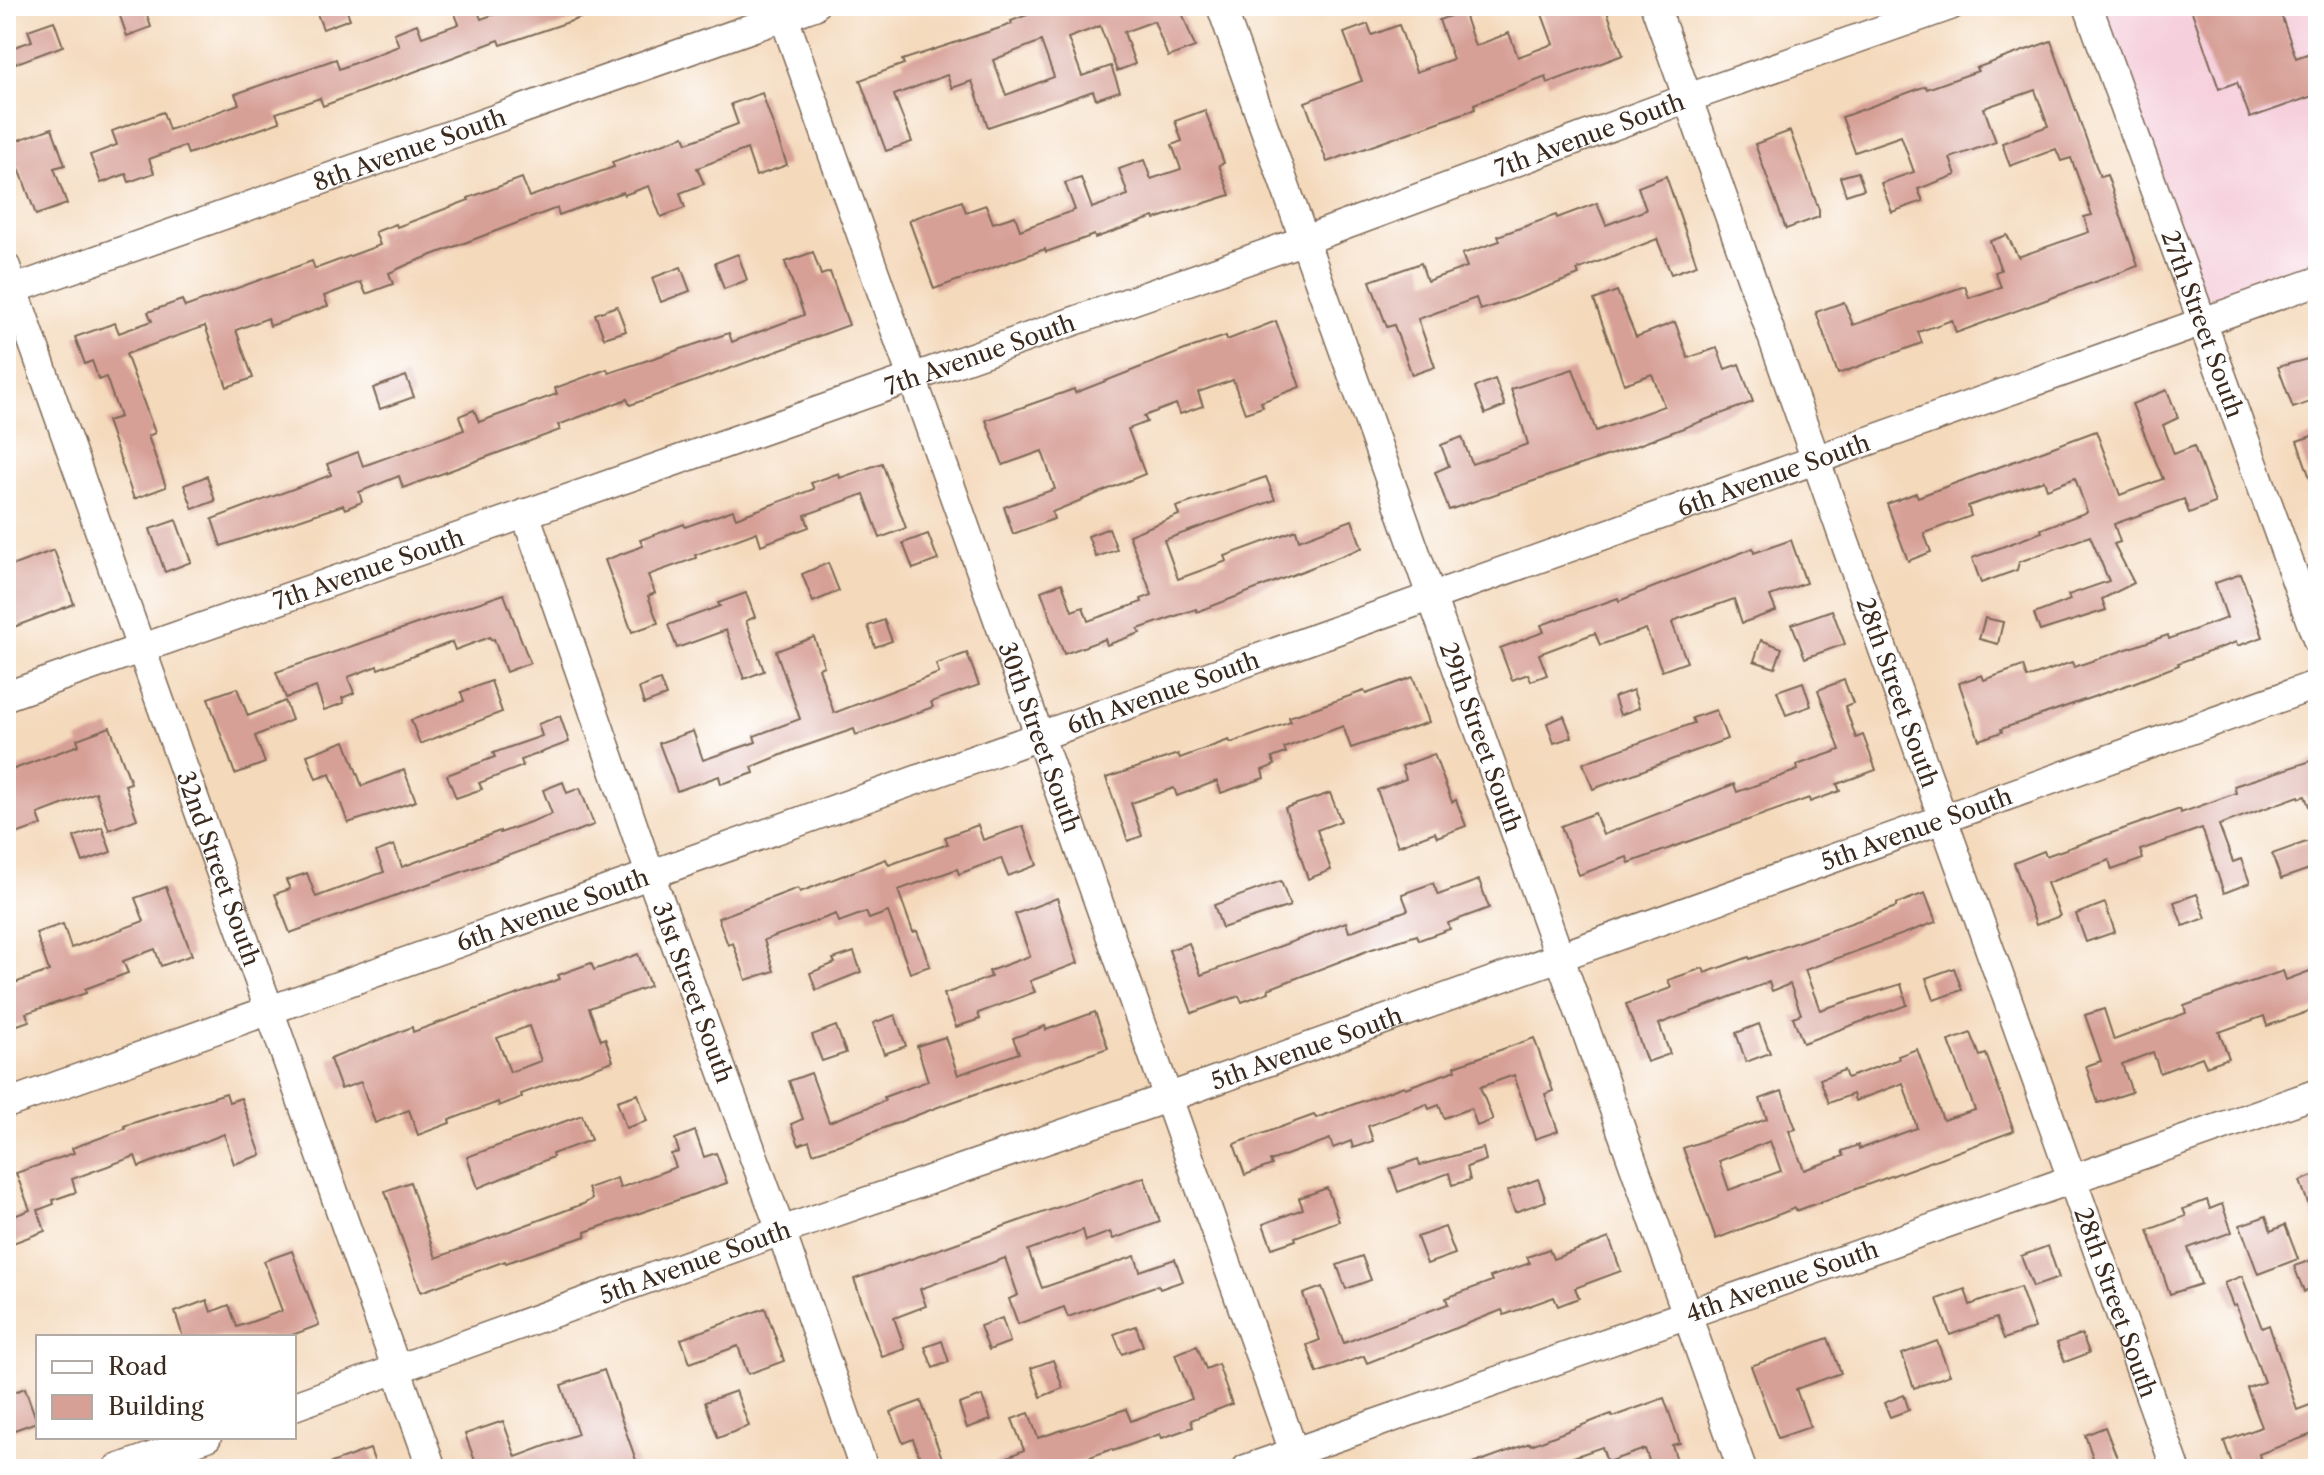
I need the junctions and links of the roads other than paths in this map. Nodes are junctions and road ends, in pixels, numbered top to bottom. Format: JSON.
{"nodes":[{"id":1,"x":814,"y":6,"type":"edge"},
{"id":2,"x":1221,"y":6,"type":"edge"},
{"id":3,"x":1655,"y":6,"type":"edge"},
{"id":4,"x":1950,"y":6,"type":"edge"},
{"id":5,"x":2088,"y":6,"type":"edge"},
{"id":6,"x":782,"y":12,"type":"edge"},
{"id":7,"x":1688,"y":98,"type":"junction"},
{"id":8,"x":1305,"y":240,"type":"junction"},
{"id":9,"x":2318,"y":281,"type":"edge"},
{"id":10,"x":9,"y":283,"type":"edge"},
{"id":11,"x":2202,"y":323,"type":"junction"},
{"id":12,"x":913,"y":377,"type":"junction"},
{"id":13,"x":1817,"y":459,"type":"junction"},
{"id":14,"x":525,"y":513,"type":"junction"},
{"id":15,"x":1429,"y":596,"type":"junction"},
{"id":16,"x":2318,"y":642,"type":"edge"},
{"id":17,"x":140,"y":648,"type":"junction"},
{"id":18,"x":2318,"y":684,"type":"edge"},
{"id":19,"x":6,"y":696,"type":"edge"},
{"id":20,"x":1039,"y":734,"type":"junction"},
{"id":21,"x":1943,"y":819,"type":"junction"},
{"id":22,"x":650,"y":874,"type":"junction"},
{"id":23,"x":1560,"y":958,"type":"junction"},
{"id":24,"x":269,"y":1011,"type":"junction"},
{"id":25,"x":2318,"y":1093,"type":"edge"},
{"id":26,"x":1167,"y":1098,"type":"junction"},
{"id":27,"x":6,"y":1104,"type":"edge"},
{"id":28,"x":2072,"y":1180,"type":"junction"},
{"id":29,"x":781,"y":1231,"type":"junction"},
{"id":30,"x":1687,"y":1317,"type":"junction"},
{"id":31,"x":397,"y":1369,"type":"junction"},
{"id":32,"x":296,"y":1405,"type":"edge"},
{"id":33,"x":201,"y":1439,"type":"edge"},
{"id":34,"x":1297,"y":1460,"type":"edge"},
{"id":35,"x":117,"y":1469,"type":"edge"},
{"id":36,"x":432,"y":1469,"type":"edge"},
{"id":37,"x":864,"y":1469,"type":"edge"},
{"id":38,"x":1246,"y":1469,"type":"edge"},
{"id":39,"x":1742,"y":1469,"type":"edge"},
{"id":40,"x":2176,"y":1469,"type":"edge"}],
"edges":[{"from":1,"to":6,"type":"street","name":"8th Avenue South"},
{"from":2,"to":8,"type":"street","name":"29th Street South"},
{"from":3,"to":7,"type":"street","name":"28th Street South"},
{"from":4,"to":7,"type":"street","name":"7th Avenue South"},
{"from":5,"to":11,"type":"street","name":"27th Street South"},
{"from":6,"to":10,"type":"street","name":"8th Avenue South"},
{"from":6,"to":12,"type":"street","name":"30th Street South"},
{"from":7,"to":8,"type":"street","name":"7th Avenue South"},
{"from":7,"to":13,"type":"street","name":"28th Street South"},
{"from":8,"to":12,"type":"street","name":"7th Avenue South"},
{"from":8,"to":15,"type":"street","name":"29th Street South"},
{"from":9,"to":11,"type":"street","name":"6th Avenue South"},
{"from":10,"to":17,"type":"street","name":"32nd Street South"},
{"from":11,"to":13,"type":"street","name":"6th Avenue South"},
{"from":11,"to":16,"type":"street","name":"27th Street South"},
{"from":12,"to":14,"type":"street","name":"7th Avenue South"},
{"from":12,"to":20,"type":"street","name":"30th Street South"},
{"from":13,"to":15,"type":"street","name":"6th Avenue South"},
{"from":13,"to":21,"type":"street","name":"28th Street South"},
{"from":14,"to":17,"type":"street","name":"7th Avenue South"},
{"from":14,"to":22,"type":"street","name":"31st Street South"},
{"from":15,"to":20,"type":"street","name":"6th Avenue South"},
{"from":15,"to":23,"type":"street","name":"29th Street South"},
{"from":17,"to":19,"type":"street","name":"7th Avenue South"},
{"from":17,"to":24,"type":"street","name":"32nd Street South"},
{"from":18,"to":21,"type":"street","name":"5th Avenue South"},
{"from":20,"to":22,"type":"street","name":"6th Avenue South"},
{"from":20,"to":26,"type":"street","name":"30th Street South"},
{"from":21,"to":23,"type":"street","name":"5th Avenue South"},
{"from":21,"to":28,"type":"street","name":"28th Street South"},
{"from":22,"to":24,"type":"street","name":"6th Avenue South"},
{"from":22,"to":29,"type":"street","name":"31st Street South"},
{"from":23,"to":26,"type":"street","name":"5th Avenue South"},
{"from":23,"to":30,"type":"street","name":"29th Street South"},
{"from":24,"to":27,"type":"street","name":"6th Avenue South"},
{"from":24,"to":31,"type":"street","name":"32nd Street South"},
{"from":25,"to":28,"type":"street","name":"4th Avenue South"},
{"from":26,"to":29,"type":"street","name":"5th Avenue South"},
{"from":26,"to":34,"type":"street","name":"30th Street South"},
{"from":28,"to":30,"type":"street","name":"4th Avenue South"},
{"from":28,"to":40,"type":"street","name":"28th Street South"},
{"from":29,"to":31,"type":"street","name":"5th Avenue South"},
{"from":29,"to":37,"type":"street","name":"31st Street South"},
{"from":30,"to":34,"type":"street","name":"4th Avenue South"},
{"from":30,"to":39,"type":"street","name":"29th Street South"},
{"from":31,"to":32,"type":"street","name":"5th Avenue South"},
{"from":31,"to":36,"type":"street","name":"32nd Street South"},
{"from":33,"to":35,"type":"street"},
{"from":34,"to":38,"type":"street","name":"4th Avenue South"}]}
